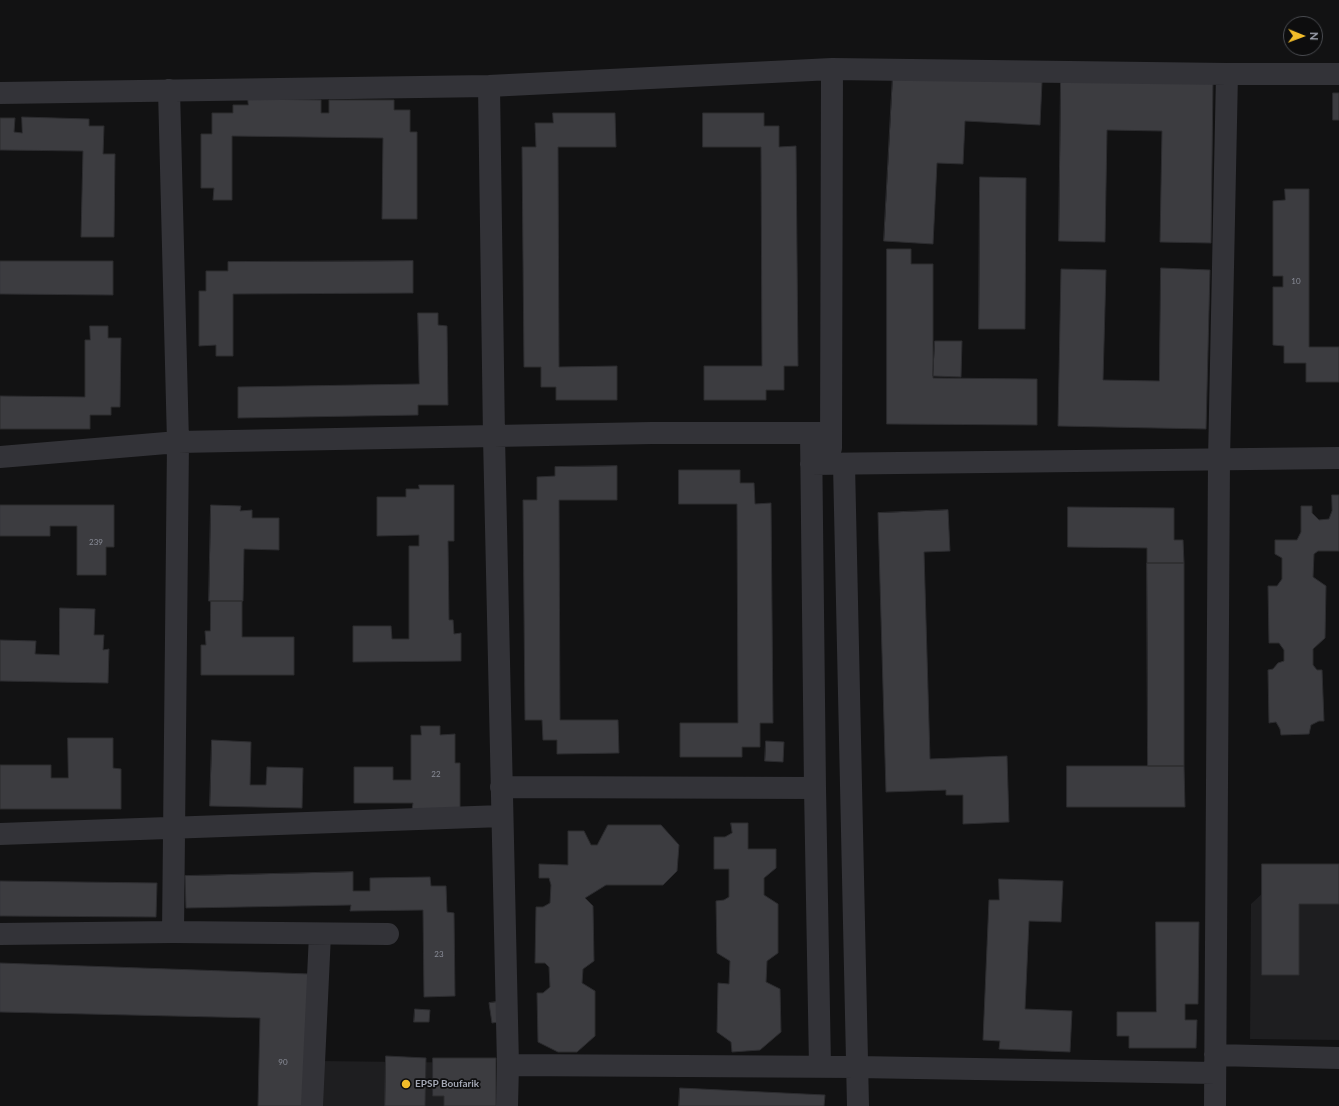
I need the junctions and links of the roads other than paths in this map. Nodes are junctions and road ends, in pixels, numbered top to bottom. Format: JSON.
{"nodes":[{"id":1,"x":832,"y":69,"type":"junction"},
{"id":2,"x":1226,"y":74,"type":"junction"},
{"id":3,"x":1339,"y":74,"type":"edge"},
{"id":4,"x":489,"y":86,"type":"junction"},
{"id":5,"x":170,"y":90,"type":"junction"},
{"id":6,"x":0,"y":93,"type":"edge"},
{"id":7,"x":821,"y":433,"type":"junction"},
{"id":8,"x":494,"y":437,"type":"junction"},
{"id":9,"x":178,"y":442,"type":"junction"},
{"id":10,"x":0,"y":457,"type":"edge"},
{"id":11,"x":1339,"y":458,"type":"edge"},
{"id":12,"x":1219,"y":460,"type":"junction"},
{"id":13,"x":829,"y":464,"type":"junction"},
{"id":14,"x":501,"y":786,"type":"junction"},
{"id":15,"x":814,"y":788,"type":"junction"},
{"id":16,"x":502,"y":816,"type":"junction"},
{"id":17,"x":175,"y":827,"type":"junction"},
{"id":18,"x":0,"y":834,"type":"edge"},
{"id":19,"x":173,"y":932,"type":"junction"},
{"id":20,"x":0,"y":934,"type":"edge"},
{"id":21,"x":320,"y":934,"type":"junction"},
{"id":22,"x":388,"y":934,"type":"dead end"},
{"id":23,"x":1339,"y":1058,"type":"edge"},
{"id":24,"x":1215,"y":1064,"type":"junction"},
{"id":25,"x":508,"y":1065,"type":"junction"},
{"id":26,"x":820,"y":1067,"type":"junction"},
{"id":27,"x":857,"y":1067,"type":"junction"},
{"id":28,"x":312,"y":1106,"type":"edge"},
{"id":29,"x":507,"y":1106,"type":"edge"},
{"id":30,"x":858,"y":1106,"type":"edge"},
{"id":31,"x":1215,"y":1106,"type":"edge"}],
"edges":[{"from":1,"to":2,"type":"street"},
{"from":1,"to":4,"type":"street"},
{"from":1,"to":7,"type":"street"},
{"from":2,"to":3,"type":"street"},
{"from":2,"to":12,"type":"street"},
{"from":4,"to":5,"type":"street"},
{"from":4,"to":8,"type":"street"},
{"from":5,"to":6,"type":"street"},
{"from":5,"to":9,"type":"street"},
{"from":7,"to":8,"type":"street"},
{"from":7,"to":13,"type":"street"},
{"from":8,"to":9,"type":"street"},
{"from":8,"to":14,"type":"street"},
{"from":9,"to":10,"type":"street"},
{"from":9,"to":17,"type":"street"},
{"from":11,"to":12,"type":"street"},
{"from":12,"to":13,"type":"street"},
{"from":12,"to":24,"type":"street"},
{"from":13,"to":15,"type":"street"},
{"from":13,"to":27,"type":"street"},
{"from":14,"to":15,"type":"street"},
{"from":14,"to":16,"type":"street"},
{"from":15,"to":26,"type":"street"},
{"from":16,"to":17,"type":"street"},
{"from":16,"to":25,"type":"street"},
{"from":17,"to":18,"type":"street"},
{"from":17,"to":19,"type":"street"},
{"from":19,"to":20,"type":"street"},
{"from":19,"to":21,"type":"street"},
{"from":21,"to":22,"type":"street"},
{"from":21,"to":28,"type":"street"},
{"from":23,"to":24,"type":"street"},
{"from":24,"to":27,"type":"street"},
{"from":24,"to":31,"type":"street"},
{"from":25,"to":26,"type":"street"},
{"from":25,"to":29,"type":"street"},
{"from":26,"to":27,"type":"street"},
{"from":27,"to":30,"type":"street"}]}
